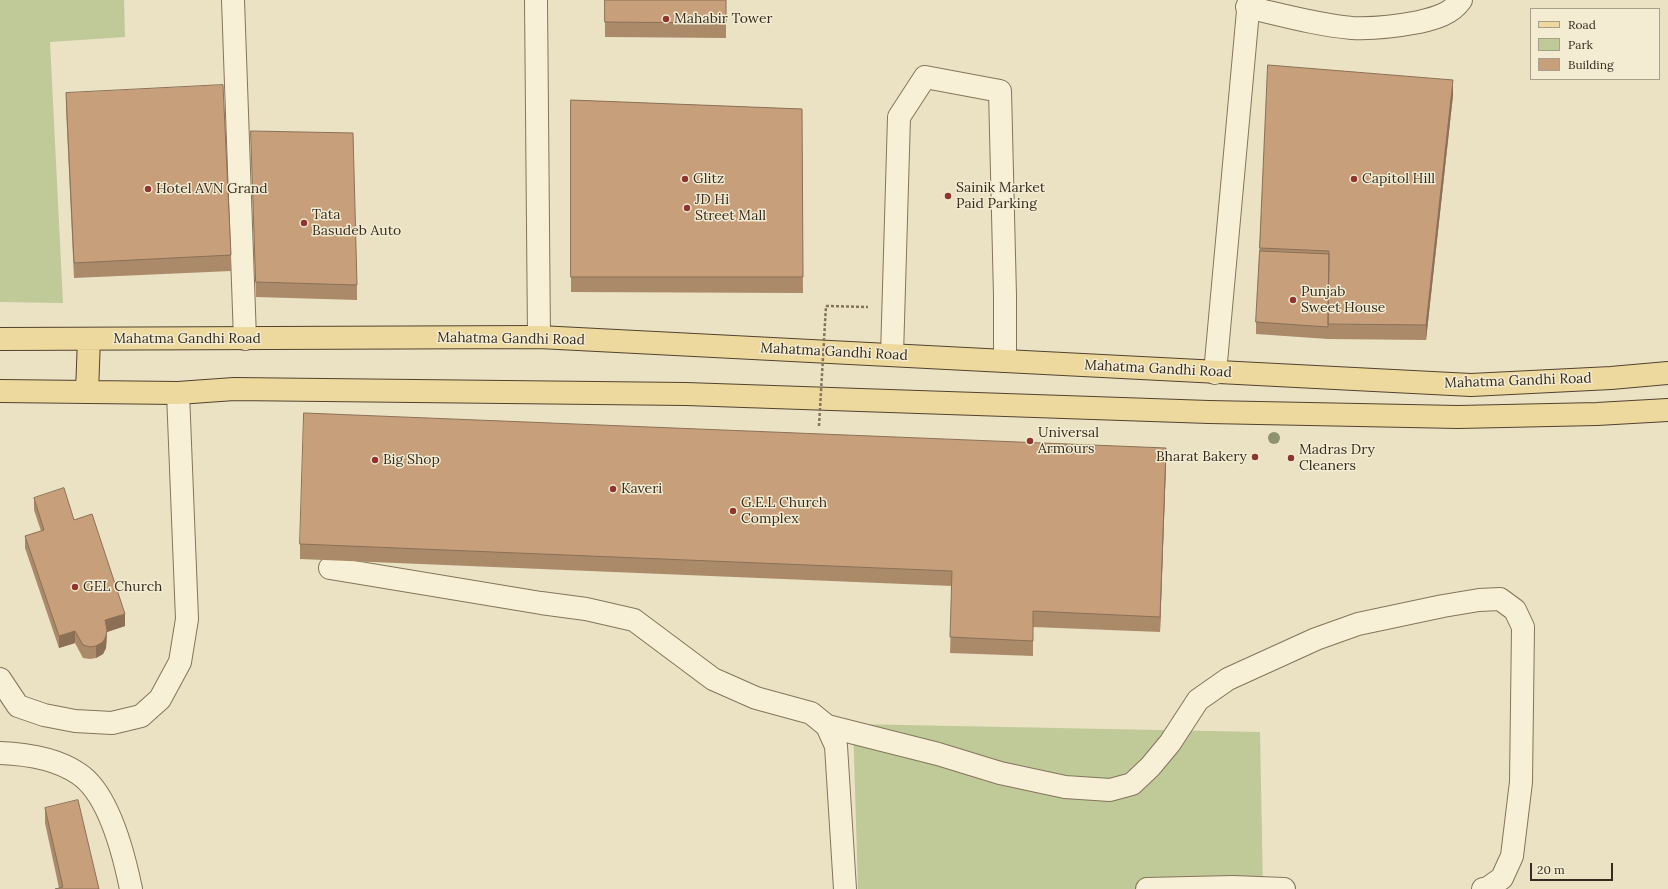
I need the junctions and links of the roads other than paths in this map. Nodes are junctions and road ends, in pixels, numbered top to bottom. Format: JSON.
{"nodes":[{"id":1,"x":233,"y":0,"type":"edge"},
{"id":2,"x":536,"y":0,"type":"edge"},
{"id":3,"x":1461,"y":0,"type":"edge"},
{"id":4,"x":1248,"y":4,"type":"edge"},
{"id":5,"x":539,"y":337,"type":"junction"},
{"id":6,"x":0,"y":339,"type":"edge"},
{"id":7,"x":89,"y":339,"type":"junction"},
{"id":8,"x":245,"y":339,"type":"junction"},
{"id":9,"x":892,"y":355,"type":"junction"},
{"id":10,"x":1004,"y":361,"type":"junction"},
{"id":11,"x":1215,"y":373,"type":"junction"},
{"id":12,"x":1668,"y":373,"type":"edge"},
{"id":13,"x":0,"y":391,"type":"edge"},
{"id":14,"x":87,"y":392,"type":"junction"},
{"id":15,"x":178,"y":393,"type":"junction"},
{"id":16,"x":1668,"y":410,"type":"edge"},
{"id":17,"x":330,"y":568,"type":"edge"},
{"id":18,"x":0,"y":679,"type":"edge"},
{"id":19,"x":827,"y":726,"type":"junction"},
{"id":20,"x":0,"y":753,"type":"edge"},
{"id":21,"x":131,"y":889,"type":"edge"},
{"id":22,"x":846,"y":889,"type":"edge"},
{"id":23,"x":1147,"y":889,"type":"edge"},
{"id":24,"x":1284,"y":889,"type":"edge"},
{"id":25,"x":1483,"y":889,"type":"edge"}],
"edges":[{"from":1,"to":8,"type":"street"},
{"from":2,"to":5,"type":"street"},
{"from":3,"to":4,"type":"street"},
{"from":4,"to":11,"type":"street"},
{"from":5,"to":8,"type":"main road","name":"Mahatma Gandhi Road"},
{"from":5,"to":9,"type":"main road","name":"Mahatma Gandhi Road"},
{"from":6,"to":7,"type":"main road","name":"Mahatma Gandhi Road"},
{"from":7,"to":8,"type":"main road","name":"Mahatma Gandhi Road"},
{"from":7,"to":14,"type":"main road"},
{"from":9,"to":10,"type":"main road","name":"Mahatma Gandhi Road"},
{"from":9,"to":10,"type":"street"},
{"from":10,"to":11,"type":"main road","name":"Mahatma Gandhi Road"},
{"from":11,"to":12,"type":"main road","name":"Mahatma Gandhi Road"},
{"from":13,"to":14,"type":"main road"},
{"from":14,"to":15,"type":"main road"},
{"from":15,"to":16,"type":"main road"},
{"from":15,"to":18,"type":"street"},
{"from":17,"to":19,"type":"street"},
{"from":19,"to":22,"type":"street"},
{"from":19,"to":25,"type":"street"},
{"from":20,"to":21,"type":"street"},
{"from":23,"to":24,"type":"street"}]}
